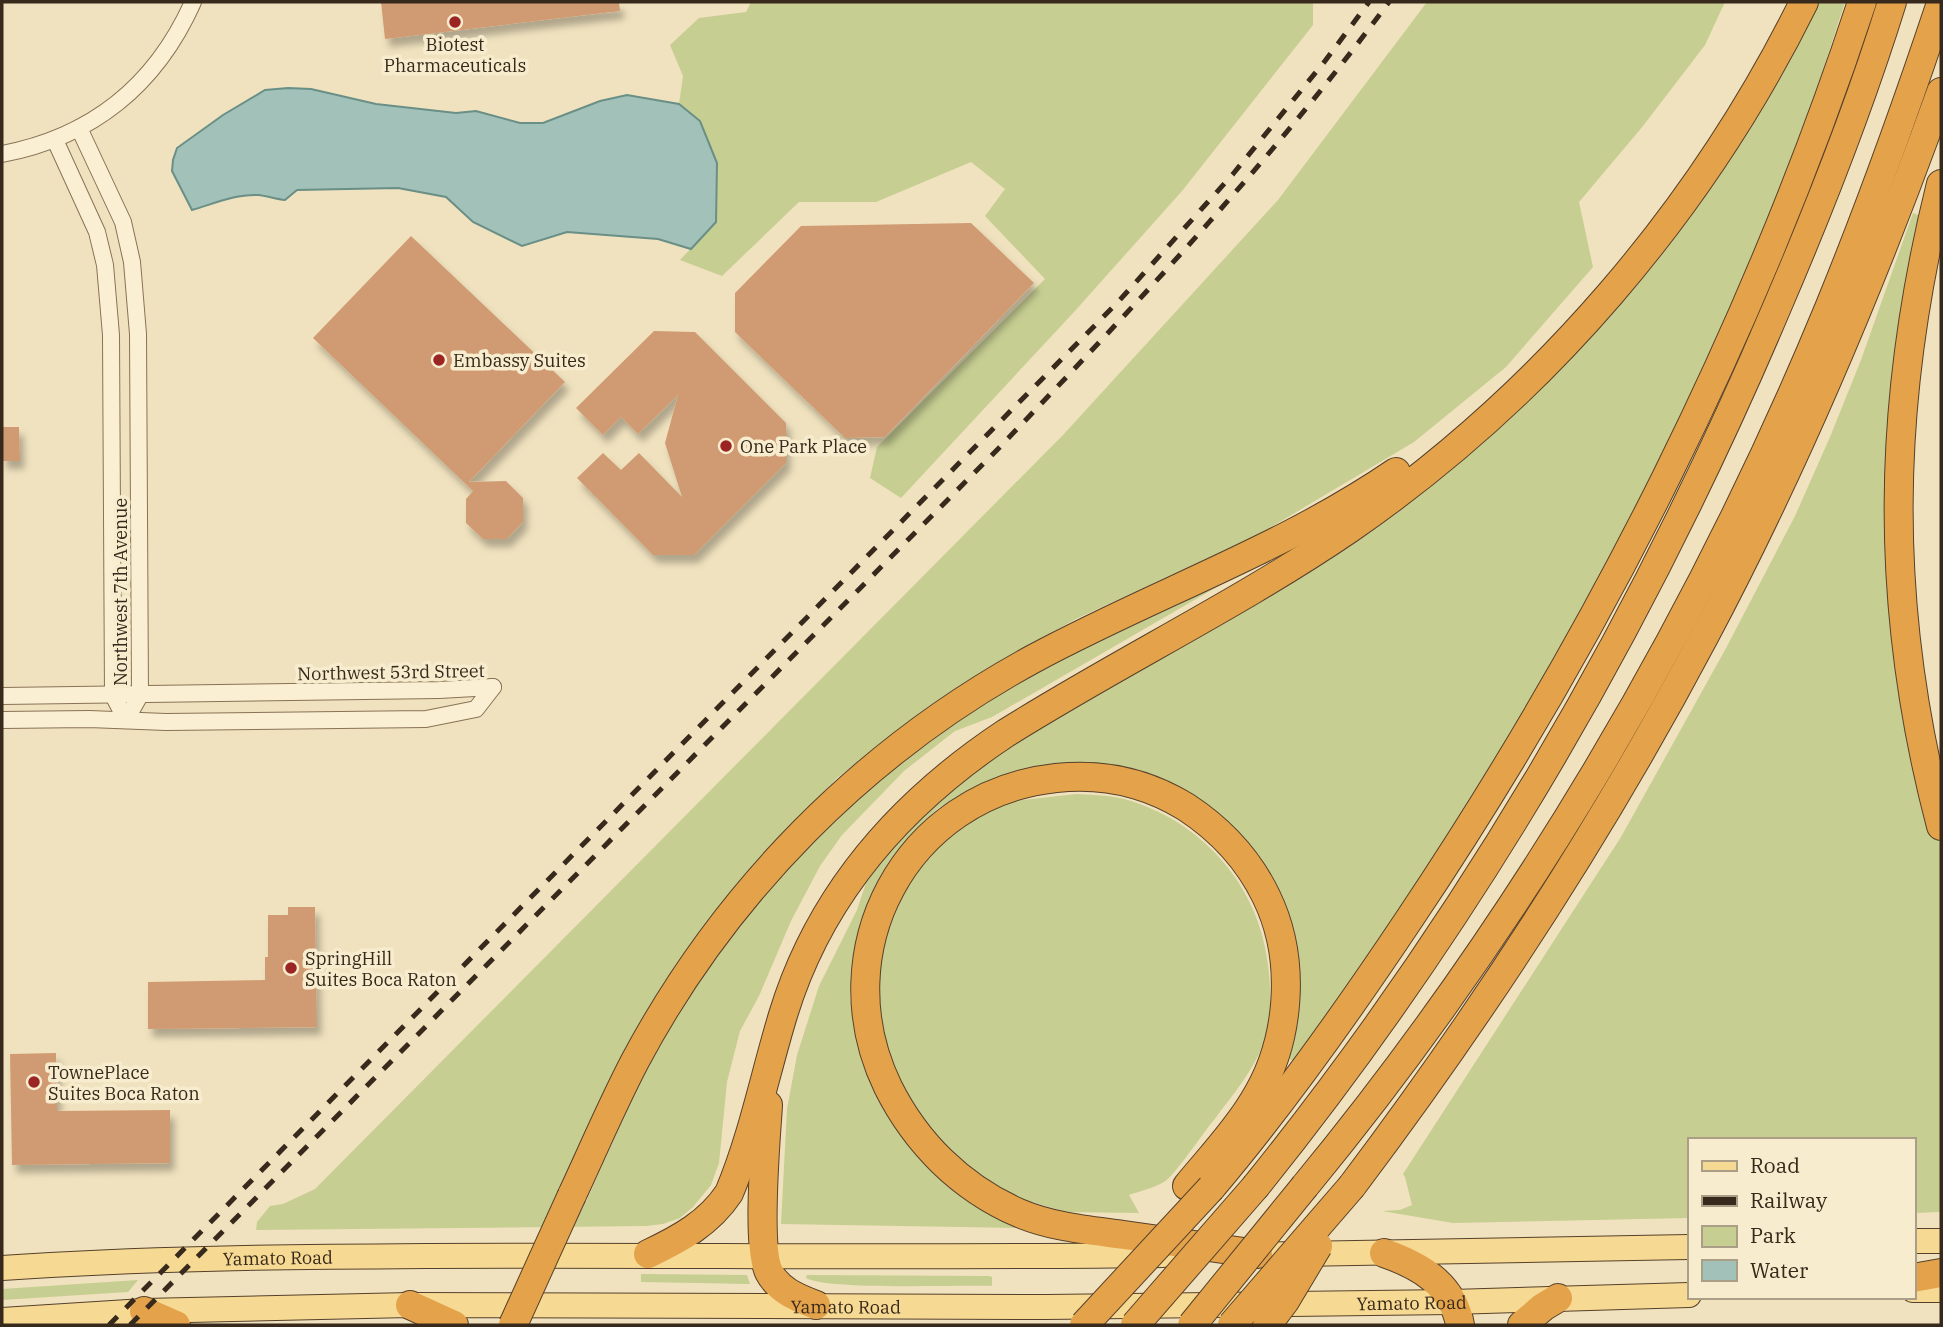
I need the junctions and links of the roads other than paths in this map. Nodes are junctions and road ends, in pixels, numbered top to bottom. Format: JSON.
{"nodes":[{"id":1,"x":193,"y":2,"type":"edge"},
{"id":2,"x":1804,"y":2,"type":"edge"},
{"id":3,"x":1862,"y":2,"type":"edge"},
{"id":4,"x":1892,"y":2,"type":"edge"},
{"id":5,"x":1941,"y":3,"type":"edge"},
{"id":6,"x":1941,"y":92,"type":"edge"},
{"id":7,"x":79,"y":128,"type":"junction"},
{"id":8,"x":55,"y":140,"type":"junction"},
{"id":9,"x":2,"y":154,"type":"edge"},
{"id":10,"x":1941,"y":184,"type":"edge"},
{"id":11,"x":1596,"y":310,"type":"junction"},
{"id":12,"x":113,"y":695,"type":"junction"},
{"id":13,"x":140,"y":695,"type":"junction"},
{"id":14,"x":2,"y":696,"type":"edge"},
{"id":15,"x":2,"y":720,"type":"edge"},
{"id":16,"x":126,"y":720,"type":"junction"},
{"id":17,"x":1941,"y":826,"type":"edge"},
{"id":18,"x":772,"y":1057,"type":"junction"},
{"id":19,"x":1352,"y":1186,"type":"junction"},
{"id":20,"x":1199,"y":1187,"type":"junction"},
{"id":21,"x":1915,"y":1241,"type":"edge"},
{"id":22,"x":1941,"y":1241,"type":"edge"},
{"id":23,"x":1688,"y":1247,"type":"edge"},
{"id":24,"x":1384,"y":1253,"type":"junction"},
{"id":25,"x":648,"y":1254,"type":"junction"},
{"id":26,"x":1258,"y":1254,"type":"junction"},
{"id":27,"x":765,"y":1255,"type":"junction"},
{"id":28,"x":2,"y":1268,"type":"edge"},
{"id":29,"x":1941,"y":1273,"type":"edge"},
{"id":30,"x":1915,"y":1278,"type":"edge"},
{"id":31,"x":1915,"y":1290,"type":"edge"},
{"id":32,"x":1941,"y":1290,"type":"edge"},
{"id":33,"x":1688,"y":1295,"type":"edge"},
{"id":34,"x":1558,"y":1298,"type":"junction"},
{"id":35,"x":410,"y":1305,"type":"junction"},
{"id":36,"x":816,"y":1306,"type":"junction"},
{"id":37,"x":144,"y":1311,"type":"junction"},
{"id":38,"x":1456,"y":1313,"type":"edge"},
{"id":39,"x":2,"y":1320,"type":"edge"},
{"id":40,"x":176,"y":1325,"type":"edge"},
{"id":41,"x":454,"y":1325,"type":"edge"},
{"id":42,"x":513,"y":1325,"type":"edge"},
{"id":43,"x":1084,"y":1325,"type":"edge"},
{"id":44,"x":1135,"y":1325,"type":"edge"},
{"id":45,"x":1192,"y":1325,"type":"edge"},
{"id":46,"x":1232,"y":1325,"type":"edge"},
{"id":47,"x":1267,"y":1325,"type":"edge"},
{"id":48,"x":1522,"y":1325,"type":"edge"}],
"edges":[{"from":1,"to":7,"type":"street"},
{"from":2,"to":11,"type":"highway"},
{"from":3,"to":20,"type":"highway"},
{"from":4,"to":44,"type":"highway","bridge":true},
{"from":5,"to":45,"type":"highway","bridge":true},
{"from":6,"to":19,"type":"highway"},
{"from":7,"to":8,"type":"street"},
{"from":7,"to":13,"type":"street","name":"Northwest 7th Avenue"},
{"from":8,"to":9,"type":"street"},
{"from":8,"to":12,"type":"street","name":"Northwest 7th Avenue"},
{"from":10,"to":17,"type":"highway"},
{"from":11,"to":18,"type":"highway"},
{"from":11,"to":42,"type":"highway","bridge":true},
{"from":12,"to":13,"type":"street","name":"Northwest 53rd Street"},
{"from":12,"to":14,"type":"street","name":"Northwest 53rd Street"},
{"from":12,"to":16,"type":"street","name":"Northwest 7th Avenue"},
{"from":13,"to":16,"type":"street","name":"Northwest 7th Avenue"},
{"from":13,"to":16,"type":"street","name":"Northwest 53rd Street"},
{"from":15,"to":16,"type":"street","name":"Northwest 53rd Street"},
{"from":18,"to":25,"type":"highway"},
{"from":18,"to":27,"type":"highway"},
{"from":19,"to":46,"type":"highway","bridge":true},
{"from":19,"to":47,"type":"highway","bridge":true},
{"from":20,"to":26,"type":"highway"},
{"from":20,"to":43,"type":"highway","bridge":true},
{"from":21,"to":22,"type":"main road"},
{"from":23,"to":24,"type":"main road","name":"Yamato Road"},
{"from":24,"to":26,"type":"main road","name":"Yamato Road"},
{"from":24,"to":38,"type":"highway"},
{"from":25,"to":27,"type":"main road","name":"Yamato Road"},
{"from":25,"to":28,"type":"main road","name":"Yamato Road"},
{"from":26,"to":27,"type":"main road","name":"Yamato Road"},
{"from":27,"to":36,"type":"highway"},
{"from":29,"to":30,"type":"highway"},
{"from":31,"to":32,"type":"main road"},
{"from":33,"to":34,"type":"main road","name":"Yamato Road"},
{"from":34,"to":38,"type":"main road","name":"Yamato Road"},
{"from":34,"to":48,"type":"highway"},
{"from":35,"to":36,"type":"main road","name":"Yamato Road"},
{"from":35,"to":37,"type":"main road","name":"Yamato Road"},
{"from":35,"to":41,"type":"highway"},
{"from":36,"to":38,"type":"main road","name":"Yamato Road"},
{"from":37,"to":39,"type":"main road","name":"Yamato Road"},
{"from":37,"to":40,"type":"highway"}]}
